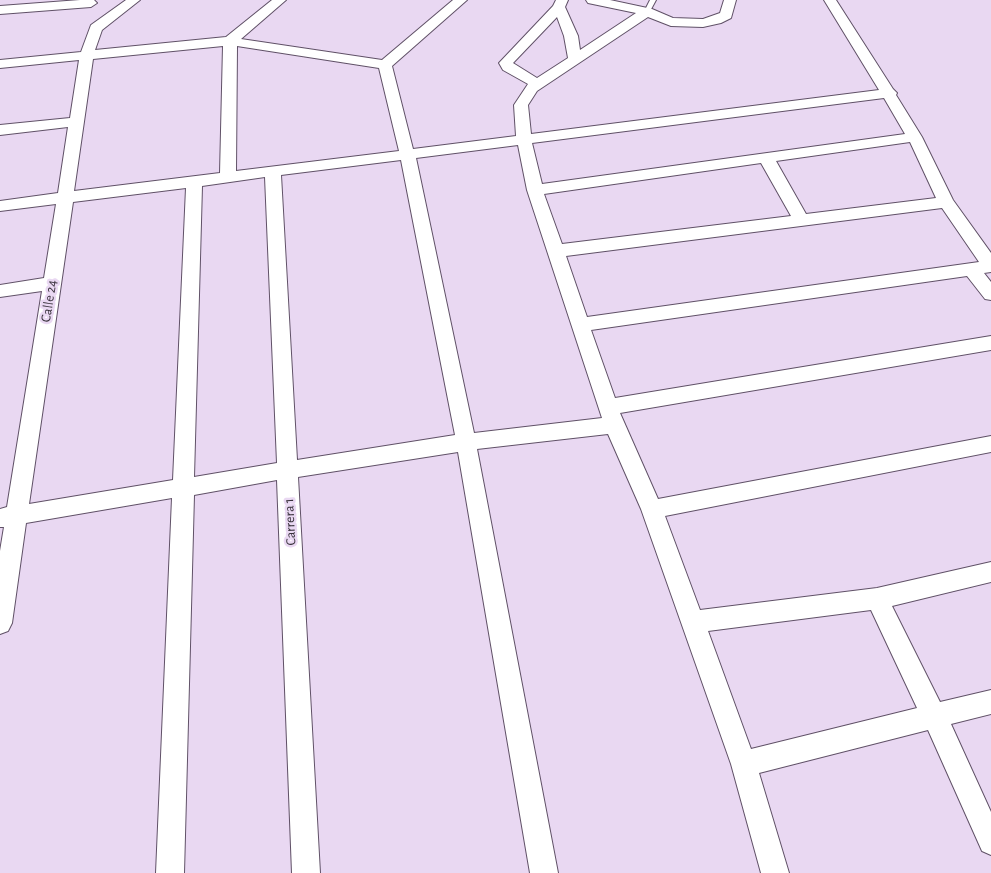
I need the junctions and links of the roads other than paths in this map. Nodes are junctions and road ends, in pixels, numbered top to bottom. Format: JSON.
{"nodes":[{"id":1,"x":134,"y":0,"type":"edge"},
{"id":2,"x":280,"y":0,"type":"edge"},
{"id":3,"x":462,"y":0,"type":"edge"},
{"id":4,"x":596,"y":0,"type":"edge"},
{"id":5,"x":730,"y":0,"type":"edge"},
{"id":6,"x":830,"y":0,"type":"edge"},
{"id":7,"x":86,"y":1,"type":"edge"},
{"id":8,"x":561,"y":3,"type":"edge"},
{"id":9,"x":650,"y":6,"type":"edge"},
{"id":10,"x":0,"y":10,"type":"edge"},
{"id":11,"x":120,"y":10,"type":"junction"},
{"id":12,"x":230,"y":41,"type":"junction"},
{"id":13,"x":87,"y":55,"type":"junction"},
{"id":14,"x":575,"y":58,"type":"junction"},
{"id":15,"x":0,"y":64,"type":"edge"},
{"id":16,"x":385,"y":65,"type":"junction"},
{"id":17,"x":537,"y":84,"type":"junction"},
{"id":18,"x":890,"y":93,"type":"junction"},
{"id":19,"x":77,"y":122,"type":"junction"},
{"id":20,"x":0,"y":130,"type":"edge"},
{"id":21,"x":916,"y":137,"type":"junction"},
{"id":22,"x":524,"y":140,"type":"junction"},
{"id":23,"x":407,"y":154,"type":"junction"},
{"id":24,"x":766,"y":158,"type":"junction"},
{"id":25,"x":273,"y":171,"type":"junction"},
{"id":26,"x":228,"y":177,"type":"junction"},
{"id":27,"x":194,"y":181,"type":"junction"},
{"id":28,"x":535,"y":190,"type":"junction"},
{"id":29,"x":65,"y":198,"type":"junction"},
{"id":30,"x":946,"y":202,"type":"junction"},
{"id":31,"x":0,"y":206,"type":"edge"},
{"id":32,"x":802,"y":221,"type":"junction"},
{"id":33,"x":556,"y":251,"type":"junction"},
{"id":34,"x":991,"y":266,"type":"edge"},
{"id":35,"x":971,"y":269,"type":"junction"},
{"id":36,"x":52,"y":282,"type":"junction"},
{"id":37,"x":0,"y":291,"type":"edge"},
{"id":38,"x":991,"y":294,"type":"edge"},
{"id":39,"x":581,"y":324,"type":"junction"},
{"id":40,"x":991,"y":343,"type":"edge"},
{"id":41,"x":611,"y":416,"type":"junction"},
{"id":42,"x":466,"y":442,"type":"junction"},
{"id":43,"x":991,"y":444,"type":"edge"},
{"id":44,"x":287,"y":470,"type":"junction"},
{"id":45,"x":184,"y":487,"type":"junction"},
{"id":46,"x":652,"y":509,"type":"junction"},
{"id":47,"x":8,"y":517,"type":"edge"},
{"id":48,"x":991,"y":572,"type":"edge"},
{"id":49,"x":877,"y":599,"type":"junction"},
{"id":50,"x":0,"y":622,"type":"edge"},
{"id":51,"x":694,"y":622,"type":"junction"},
{"id":52,"x":991,"y":702,"type":"edge"},
{"id":53,"x":934,"y":716,"type":"junction"},
{"id":54,"x":744,"y":764,"type":"junction"},
{"id":55,"x":991,"y":842,"type":"edge"},
{"id":56,"x":170,"y":873,"type":"edge"},
{"id":57,"x":306,"y":873,"type":"edge"},
{"id":58,"x":544,"y":873,"type":"edge"},
{"id":59,"x":775,"y":873,"type":"edge"}],
"edges":[{"from":1,"to":11,"type":"street","name":"Calle 24"},
{"from":2,"to":12,"type":"street"},
{"from":3,"to":16,"type":"street"},
{"from":4,"to":9,"type":"street"},
{"from":5,"to":9,"type":"street"},
{"from":6,"to":18,"type":"street"},
{"from":7,"to":10,"type":"street"},
{"from":7,"to":11,"type":"street"},
{"from":8,"to":14,"type":"street"},
{"from":8,"to":17,"type":"street"},
{"from":9,"to":14,"type":"street"},
{"from":11,"to":13,"type":"street","name":"Calle 24"},
{"from":12,"to":13,"type":"street"},
{"from":12,"to":16,"type":"street"},
{"from":12,"to":26,"type":"street"},
{"from":13,"to":15,"type":"street"},
{"from":13,"to":19,"type":"street","name":"Calle 24"},
{"from":14,"to":17,"type":"street"},
{"from":16,"to":23,"type":"street"},
{"from":17,"to":22,"type":"street"},
{"from":18,"to":21,"type":"street"},
{"from":18,"to":22,"type":"street"},
{"from":19,"to":20,"type":"street"},
{"from":19,"to":29,"type":"street","name":"Calle 24"},
{"from":21,"to":24,"type":"street"},
{"from":21,"to":30,"type":"street"},
{"from":22,"to":23,"type":"street"},
{"from":22,"to":28,"type":"street"},
{"from":23,"to":25,"type":"street"},
{"from":23,"to":42,"type":"street"},
{"from":24,"to":28,"type":"street"},
{"from":24,"to":32,"type":"street"},
{"from":25,"to":26,"type":"street"},
{"from":25,"to":44,"type":"street","name":"Carrera 1"},
{"from":26,"to":27,"type":"street"},
{"from":27,"to":29,"type":"street"},
{"from":27,"to":45,"type":"street"},
{"from":28,"to":33,"type":"street"},
{"from":29,"to":31,"type":"street"},
{"from":29,"to":36,"type":"street","name":"Calle 24"},
{"from":30,"to":32,"type":"street"},
{"from":30,"to":34,"type":"street"},
{"from":32,"to":33,"type":"street"},
{"from":33,"to":39,"type":"street"},
{"from":34,"to":35,"type":"street"},
{"from":35,"to":38,"type":"street"},
{"from":35,"to":39,"type":"street"},
{"from":36,"to":37,"type":"street"},
{"from":36,"to":47,"type":"street","name":"Calle 24"},
{"from":39,"to":41,"type":"street"},
{"from":40,"to":41,"type":"street"},
{"from":41,"to":42,"type":"street"},
{"from":41,"to":46,"type":"street"},
{"from":42,"to":44,"type":"street"},
{"from":42,"to":58,"type":"street"},
{"from":43,"to":46,"type":"street"},
{"from":44,"to":45,"type":"street"},
{"from":44,"to":57,"type":"street","name":"Carrera 1"},
{"from":45,"to":47,"type":"street"},
{"from":45,"to":56,"type":"street"},
{"from":46,"to":51,"type":"street"},
{"from":47,"to":50,"type":"street","name":"Calle 24"},
{"from":48,"to":49,"type":"street"},
{"from":49,"to":51,"type":"street"},
{"from":49,"to":53,"type":"street"},
{"from":51,"to":54,"type":"street"},
{"from":52,"to":53,"type":"street"},
{"from":53,"to":54,"type":"street"},
{"from":53,"to":55,"type":"street"},
{"from":54,"to":59,"type":"street"}]}
